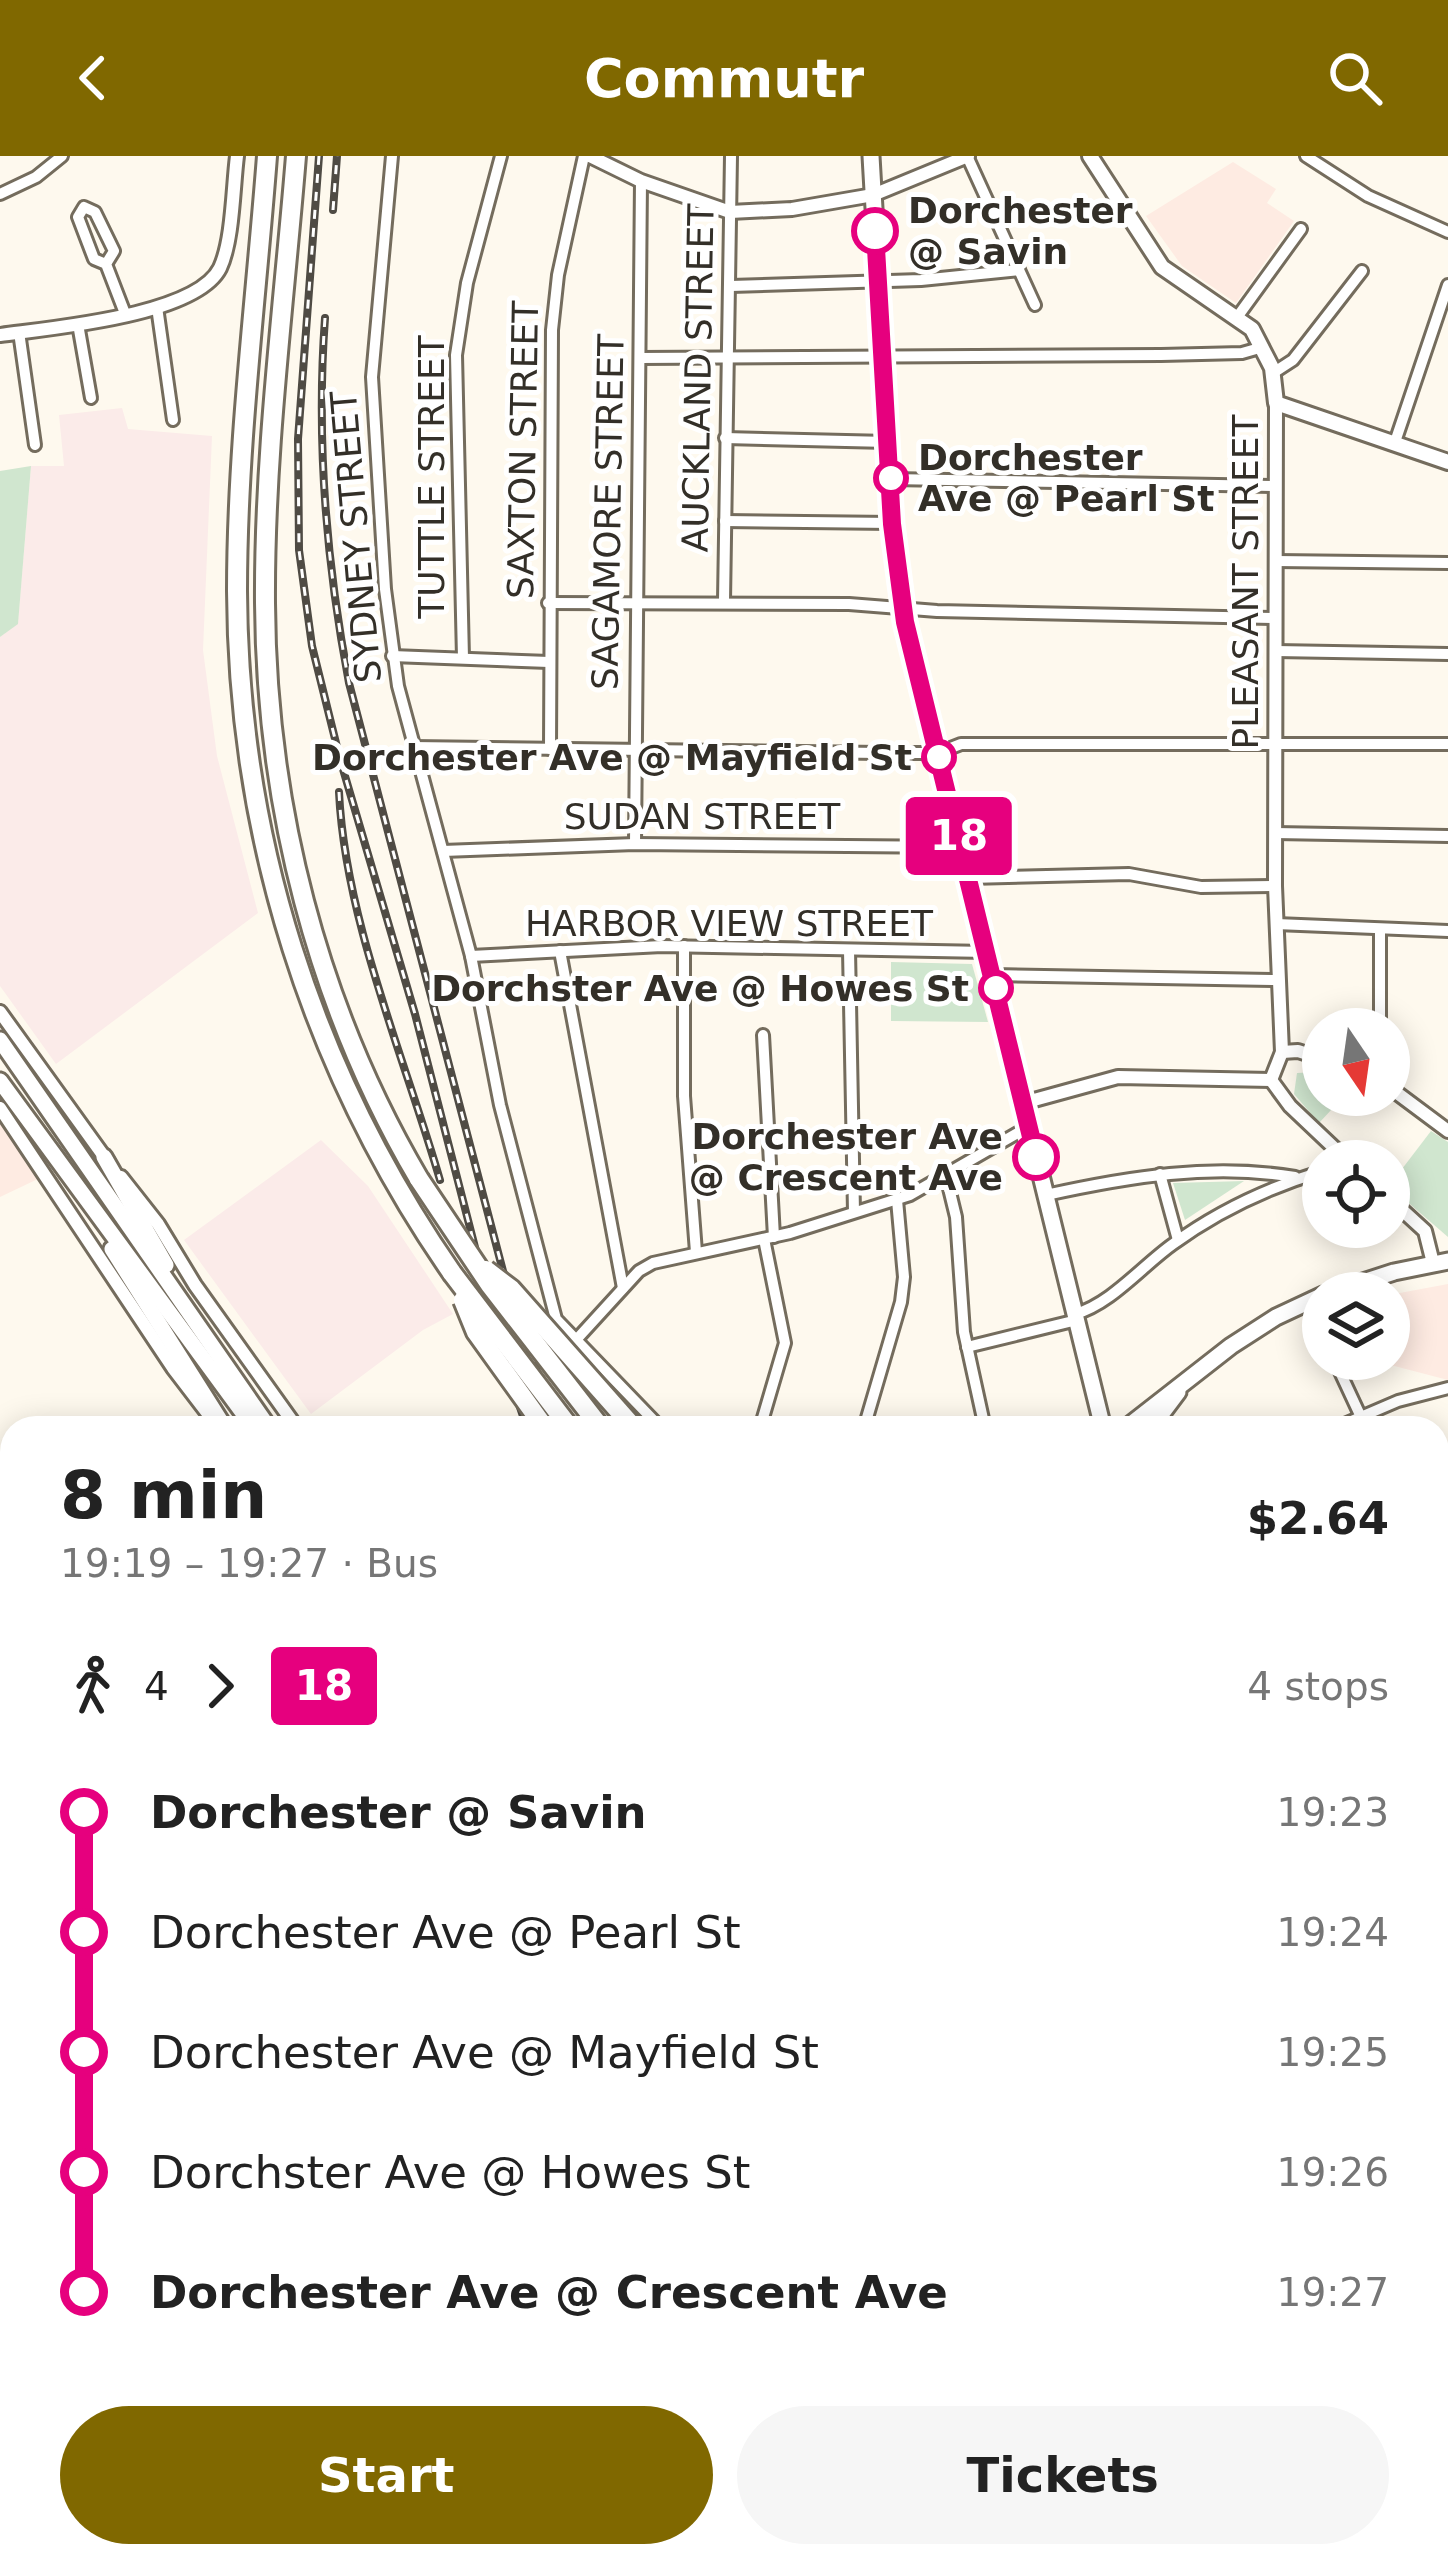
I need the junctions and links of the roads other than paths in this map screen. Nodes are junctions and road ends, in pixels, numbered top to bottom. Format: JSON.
{"nodes":[{"id":1,"x":62,"y":156,"type":"edge"},
{"id":2,"x":237,"y":156,"type":"edge"},
{"id":3,"x":267,"y":156,"type":"edge"},
{"id":4,"x":296,"y":156,"type":"edge"},
{"id":5,"x":392,"y":156,"type":"edge"},
{"id":6,"x":501,"y":156,"type":"edge"},
{"id":7,"x":587,"y":156,"type":"edge"},
{"id":8,"x":731,"y":156,"type":"edge"},
{"id":9,"x":871,"y":156,"type":"edge"},
{"id":10,"x":968,"y":156,"type":"edge"},
{"id":11,"x":1090,"y":156,"type":"edge"},
{"id":12,"x":1306,"y":156,"type":"edge"},
{"id":13,"x":641,"y":181,"type":"junction"},
{"id":14,"x":0,"y":194,"type":"edge"},
{"id":15,"x":873,"y":194,"type":"junction"},
{"id":16,"x":730,"y":212,"type":"junction"},
{"id":17,"x":1301,"y":229,"type":"dead end"},
{"id":18,"x":1448,"y":232,"type":"edge"},
{"id":19,"x":106,"y":264,"type":"junction"},
{"id":20,"x":1018,"y":270,"type":"junction"},
{"id":21,"x":1362,"y":271,"type":"dead end"},
{"id":22,"x":878,"y":281,"type":"junction"},
{"id":23,"x":1448,"y":285,"type":"edge"},
{"id":24,"x":731,"y":286,"type":"junction"},
{"id":25,"x":1035,"y":305,"type":"dead end"},
{"id":26,"x":157,"y":307,"type":"junction"},
{"id":27,"x":126,"y":316,"type":"junction"},
{"id":28,"x":1238,"y":316,"type":"junction"},
{"id":29,"x":78,"y":324,"type":"junction"},
{"id":30,"x":19,"y":332,"type":"junction"},
{"id":31,"x":0,"y":335,"type":"edge"},
{"id":32,"x":1263,"y":347,"type":"junction"},
{"id":33,"x":640,"y":358,"type":"junction"},
{"id":34,"x":730,"y":359,"type":"junction"},
{"id":35,"x":884,"y":359,"type":"junction"},
{"id":36,"x":1273,"y":373,"type":"junction"},
{"id":37,"x":91,"y":398,"type":"dead end"},
{"id":38,"x":1276,"y":403,"type":"junction"},
{"id":39,"x":173,"y":420,"type":"dead end"},
{"id":40,"x":725,"y":438,"type":"junction"},
{"id":41,"x":888,"y":442,"type":"junction"},
{"id":42,"x":1395,"y":442,"type":"junction"},
{"id":43,"x":35,"y":445,"type":"dead end"},
{"id":44,"x":1448,"y":462,"type":"edge"},
{"id":45,"x":891,"y":479,"type":"junction"},
{"id":46,"x":1276,"y":487,"type":"junction"},
{"id":47,"x":725,"y":520,"type":"junction"},
{"id":48,"x":892,"y":524,"type":"junction"},
{"id":49,"x":1276,"y":561,"type":"junction"},
{"id":50,"x":1448,"y":563,"type":"edge"},
{"id":51,"x":724,"y":602,"type":"junction"},
{"id":52,"x":548,"y":603,"type":"junction"},
{"id":53,"x":636,"y":604,"type":"junction"},
{"id":54,"x":902,"y":606,"type":"junction"},
{"id":55,"x":1276,"y":618,"type":"junction"},
{"id":56,"x":1276,"y":651,"type":"junction"},
{"id":57,"x":1448,"y":654,"type":"edge"},
{"id":58,"x":392,"y":656,"type":"junction"},
{"id":59,"x":463,"y":658,"type":"junction"},
{"id":60,"x":549,"y":662,"type":"junction"},
{"id":61,"x":1275,"y":742,"type":"junction"},
{"id":62,"x":1448,"y":744,"type":"edge"},
{"id":63,"x":412,"y":747,"type":"junction"},
{"id":64,"x":550,"y":748,"type":"junction"},
{"id":65,"x":635,"y":750,"type":"junction"},
{"id":66,"x":938,"y":753,"type":"junction"},
{"id":67,"x":1275,"y":833,"type":"junction"},
{"id":68,"x":1448,"y":836,"type":"edge"},
{"id":69,"x":635,"y":844,"type":"junction"},
{"id":70,"x":962,"y":847,"type":"junction"},
{"id":71,"x":443,"y":851,"type":"junction"},
{"id":72,"x":969,"y":878,"type":"junction"},
{"id":73,"x":1275,"y":886,"type":"junction"},
{"id":74,"x":1276,"y":924,"type":"junction"},
{"id":75,"x":1380,"y":929,"type":"junction"},
{"id":76,"x":1448,"y":932,"type":"edge"},
{"id":77,"x":684,"y":946,"type":"junction"},
{"id":78,"x":848,"y":950,"type":"junction"},
{"id":79,"x":560,"y":951,"type":"junction"},
{"id":80,"x":987,"y":952,"type":"junction"},
{"id":81,"x":471,"y":956,"type":"junction"},
{"id":82,"x":993,"y":975,"type":"junction"},
{"id":83,"x":1277,"y":980,"type":"junction"},
{"id":84,"x":1380,"y":1008,"type":"edge"},
{"id":85,"x":0,"y":1012,"type":"edge"},
{"id":86,"x":763,"y":1035,"type":"dead end"},
{"id":87,"x":0,"y":1040,"type":"edge"},
{"id":88,"x":1282,"y":1052,"type":"junction"},
{"id":89,"x":1302,"y":1052,"type":"edge"},
{"id":90,"x":1271,"y":1080,"type":"junction"},
{"id":91,"x":0,"y":1081,"type":"edge"},
{"id":92,"x":1023,"y":1103,"type":"junction"},
{"id":93,"x":1410,"y":1103,"type":"edge"},
{"id":94,"x":0,"y":1108,"type":"edge"},
{"id":95,"x":1028,"y":1127,"type":"junction"},
{"id":96,"x":1448,"y":1131,"type":"edge"},
{"id":97,"x":1325,"y":1140,"type":"edge"},
{"id":98,"x":104,"y":1157,"type":"junction"},
{"id":99,"x":1160,"y":1174,"type":"junction"},
{"id":100,"x":946,"y":1176,"type":"junction"},
{"id":101,"x":1302,"y":1176,"type":"edge"},
{"id":102,"x":1298,"y":1177,"type":"junction"},
{"id":103,"x":1046,"y":1195,"type":"junction"},
{"id":104,"x":898,"y":1200,"type":"junction"},
{"id":105,"x":87,"y":1204,"type":"junction"},
{"id":106,"x":854,"y":1211,"type":"junction"},
{"id":107,"x":1410,"y":1217,"type":"edge"},
{"id":108,"x":769,"y":1238,"type":"junction"},
{"id":109,"x":1178,"y":1240,"type":"junction"},
{"id":110,"x":696,"y":1252,"type":"junction"},
{"id":111,"x":469,"y":1256,"type":"junction"},
{"id":112,"x":1440,"y":1262,"type":"edge"},
{"id":113,"x":1406,"y":1272,"type":"edge"},
{"id":114,"x":452,"y":1273,"type":"junction"},
{"id":115,"x":622,"y":1288,"type":"junction"},
{"id":116,"x":1302,"y":1306,"type":"edge"},
{"id":117,"x":190,"y":1316,"type":"junction"},
{"id":118,"x":1076,"y":1317,"type":"junction"},
{"id":119,"x":575,"y":1340,"type":"junction"},
{"id":120,"x":967,"y":1347,"type":"junction"},
{"id":121,"x":1344,"y":1380,"type":"edge"},
{"id":122,"x":1187,"y":1381,"type":"junction"},
{"id":123,"x":1448,"y":1388,"type":"edge"},
{"id":124,"x":1360,"y":1415,"type":"joint"},
{"id":125,"x":212,"y":1416,"type":"edge"},
{"id":126,"x":215,"y":1416,"type":"edge"},
{"id":127,"x":245,"y":1416,"type":"edge"},
{"id":128,"x":260,"y":1416,"type":"edge"},
{"id":129,"x":289,"y":1416,"type":"edge"},
{"id":130,"x":536,"y":1416,"type":"edge"},
{"id":131,"x":562,"y":1416,"type":"edge"},
{"id":132,"x":593,"y":1416,"type":"edge"},
{"id":133,"x":623,"y":1416,"type":"edge"},
{"id":134,"x":649,"y":1416,"type":"edge"},
{"id":135,"x":764,"y":1416,"type":"edge"},
{"id":136,"x":868,"y":1416,"type":"edge"},
{"id":137,"x":983,"y":1416,"type":"edge"},
{"id":138,"x":1100,"y":1416,"type":"edge"},
{"id":139,"x":1138,"y":1416,"type":"edge"},
{"id":140,"x":1159,"y":1416,"type":"edge"}],
"edges":[{"from":1,"to":14,"type":"street"},
{"from":2,"to":26,"type":"street"},
{"from":3,"to":114,"type":"highway"},
{"from":4,"to":111,"type":"highway","bridge":true},
{"from":5,"to":58,"type":"street","name":"SYDNEY STREET"},
{"from":6,"to":59,"type":"street","name":"TUTTLE STREET"},
{"from":7,"to":13,"type":"street"},
{"from":7,"to":52,"type":"street","name":"SAXTON STREET"},
{"from":8,"to":16,"type":"street","name":"AUCKLAND STREET"},
{"from":9,"to":15,"type":"main road"},
{"from":10,"to":15,"type":"street"},
{"from":10,"to":20,"type":"street"},
{"from":11,"to":28,"type":"main road","name":"PLEASANT STREET"},
{"from":12,"to":18,"type":"street"},
{"from":13,"to":16,"type":"street"},
{"from":13,"to":33,"type":"street","name":"SAGAMORE STREET"},
{"from":15,"to":16,"type":"street"},
{"from":15,"to":22,"type":"main road"},
{"from":16,"to":24,"type":"street","name":"AUCKLAND STREET"},
{"from":17,"to":28,"type":"street"},
{"from":19,"to":19,"type":"street"},
{"from":19,"to":27,"type":"street"},
{"from":20,"to":22,"type":"street"},
{"from":20,"to":25,"type":"street"},
{"from":21,"to":36,"type":"street"},
{"from":22,"to":24,"type":"street"},
{"from":22,"to":35,"type":"main road"},
{"from":23,"to":42,"type":"street"},
{"from":24,"to":34,"type":"street","name":"AUCKLAND STREET"},
{"from":26,"to":27,"type":"street"},
{"from":26,"to":39,"type":"street"},
{"from":27,"to":29,"type":"street"},
{"from":28,"to":32,"type":"main road","name":"PLEASANT STREET"},
{"from":29,"to":30,"type":"street"},
{"from":29,"to":37,"type":"street"},
{"from":30,"to":31,"type":"street"},
{"from":30,"to":43,"type":"street"},
{"from":32,"to":35,"type":"street"},
{"from":32,"to":36,"type":"main road","name":"PLEASANT STREET"},
{"from":33,"to":34,"type":"street"},
{"from":33,"to":53,"type":"street","name":"SAGAMORE STREET"},
{"from":34,"to":35,"type":"street"},
{"from":34,"to":40,"type":"street","name":"AUCKLAND STREET"},
{"from":35,"to":41,"type":"main road"},
{"from":36,"to":38,"type":"main road","name":"PLEASANT STREET"},
{"from":38,"to":42,"type":"main road"},
{"from":38,"to":46,"type":"street","name":"PLEASANT STREET"},
{"from":40,"to":41,"type":"street"},
{"from":40,"to":47,"type":"street","name":"AUCKLAND STREET"},
{"from":41,"to":45,"type":"main road"},
{"from":42,"to":44,"type":"main road"},
{"from":45,"to":46,"type":"street"},
{"from":45,"to":48,"type":"main road"},
{"from":46,"to":49,"type":"street","name":"PLEASANT STREET"},
{"from":47,"to":48,"type":"street"},
{"from":47,"to":51,"type":"street","name":"AUCKLAND STREET"},
{"from":48,"to":54,"type":"main road"},
{"from":49,"to":50,"type":"street"},
{"from":49,"to":55,"type":"street","name":"PLEASANT STREET"},
{"from":51,"to":53,"type":"street"},
{"from":51,"to":54,"type":"street"},
{"from":52,"to":53,"type":"street"},
{"from":52,"to":60,"type":"street","name":"SAXTON STREET"},
{"from":53,"to":65,"type":"street","name":"SAGAMORE STREET"},
{"from":54,"to":55,"type":"street"},
{"from":54,"to":66,"type":"main road"},
{"from":55,"to":56,"type":"street","name":"PLEASANT STREET"},
{"from":56,"to":57,"type":"street"},
{"from":56,"to":61,"type":"street","name":"PLEASANT STREET"},
{"from":58,"to":59,"type":"street"},
{"from":58,"to":63,"type":"street","name":"SYDNEY STREET"},
{"from":59,"to":60,"type":"street"},
{"from":60,"to":64,"type":"street","name":"SAXTON STREET"},
{"from":61,"to":62,"type":"street"},
{"from":61,"to":66,"type":"street"},
{"from":61,"to":67,"type":"street","name":"PLEASANT STREET"},
{"from":63,"to":64,"type":"street"},
{"from":63,"to":71,"type":"street","name":"SYDNEY STREET"},
{"from":64,"to":65,"type":"street"},
{"from":65,"to":66,"type":"street"},
{"from":65,"to":69,"type":"street","name":"SAGAMORE STREET"},
{"from":66,"to":70,"type":"main road"},
{"from":67,"to":68,"type":"street"},
{"from":67,"to":73,"type":"street","name":"PLEASANT STREET"},
{"from":69,"to":70,"type":"street","name":"SUDAN STREET"},
{"from":69,"to":71,"type":"street","name":"SUDAN STREET"},
{"from":70,"to":72,"type":"main road"},
{"from":71,"to":81,"type":"street","name":"SYDNEY STREET"},
{"from":72,"to":73,"type":"street"},
{"from":72,"to":80,"type":"main road"},
{"from":73,"to":74,"type":"street","name":"PLEASANT STREET"},
{"from":74,"to":75,"type":"street"},
{"from":74,"to":83,"type":"street","name":"PLEASANT STREET"},
{"from":75,"to":76,"type":"street"},
{"from":75,"to":84,"type":"street"},
{"from":77,"to":78,"type":"street","name":"HARBOR VIEW STREET"},
{"from":77,"to":79,"type":"street","name":"HARBOR VIEW STREET"},
{"from":77,"to":110,"type":"street"},
{"from":78,"to":80,"type":"street","name":"HARBOR VIEW STREET"},
{"from":78,"to":106,"type":"street"},
{"from":79,"to":81,"type":"street","name":"HARBOR VIEW STREET"},
{"from":79,"to":115,"type":"street"},
{"from":80,"to":82,"type":"main road"},
{"from":81,"to":119,"type":"street","name":"SYDNEY STREET"},
{"from":82,"to":83,"type":"street"},
{"from":82,"to":92,"type":"main road"},
{"from":83,"to":88,"type":"street","name":"PLEASANT STREET"},
{"from":85,"to":98,"type":"street"},
{"from":86,"to":108,"type":"street"},
{"from":87,"to":117,"type":"main road"},
{"from":88,"to":89,"type":"street"},
{"from":88,"to":90,"type":"street","name":"PLEASANT STREET"},
{"from":90,"to":92,"type":"street"},
{"from":90,"to":97,"type":"street"},
{"from":91,"to":105,"type":"main road"},
{"from":92,"to":95,"type":"main road"},
{"from":93,"to":96,"type":"street"},
{"from":94,"to":125,"type":"street"},
{"from":95,"to":100,"type":"street"},
{"from":95,"to":103,"type":"main road"},
{"from":98,"to":117,"type":"main road"},
{"from":98,"to":129,"type":"street"},
{"from":99,"to":102,"type":"street"},
{"from":99,"to":103,"type":"street"},
{"from":99,"to":109,"type":"street"},
{"from":100,"to":104,"type":"street"},
{"from":100,"to":120,"type":"street"},
{"from":101,"to":102,"type":"street"},
{"from":102,"to":109,"type":"street"},
{"from":103,"to":118,"type":"main road"},
{"from":104,"to":106,"type":"street"},
{"from":104,"to":136,"type":"street"},
{"from":105,"to":126,"type":"main road"},
{"from":105,"to":127,"type":"main road"},
{"from":106,"to":108,"type":"street"},
{"from":107,"to":112,"type":"street"},
{"from":108,"to":110,"type":"street"},
{"from":108,"to":135,"type":"street"},
{"from":109,"to":118,"type":"street"},
{"from":110,"to":115,"type":"street"},
{"from":111,"to":132,"type":"highway","bridge":true},
{"from":111,"to":133,"type":"highway","bridge":true},
{"from":112,"to":113,"type":"main road"},
{"from":114,"to":130,"type":"highway","bridge":true},
{"from":114,"to":131,"type":"highway","bridge":true},
{"from":115,"to":119,"type":"street"},
{"from":116,"to":122,"type":"main road"},
{"from":117,"to":128,"type":"main road"},
{"from":118,"to":120,"type":"street"},
{"from":118,"to":138,"type":"main road"},
{"from":119,"to":134,"type":"street","name":"SYDNEY STREET"},
{"from":120,"to":137,"type":"street"},
{"from":121,"to":124,"type":"street"},
{"from":122,"to":139,"type":"main road"},
{"from":122,"to":140,"type":"main road"},
{"from":123,"to":124,"type":"street"}]}
